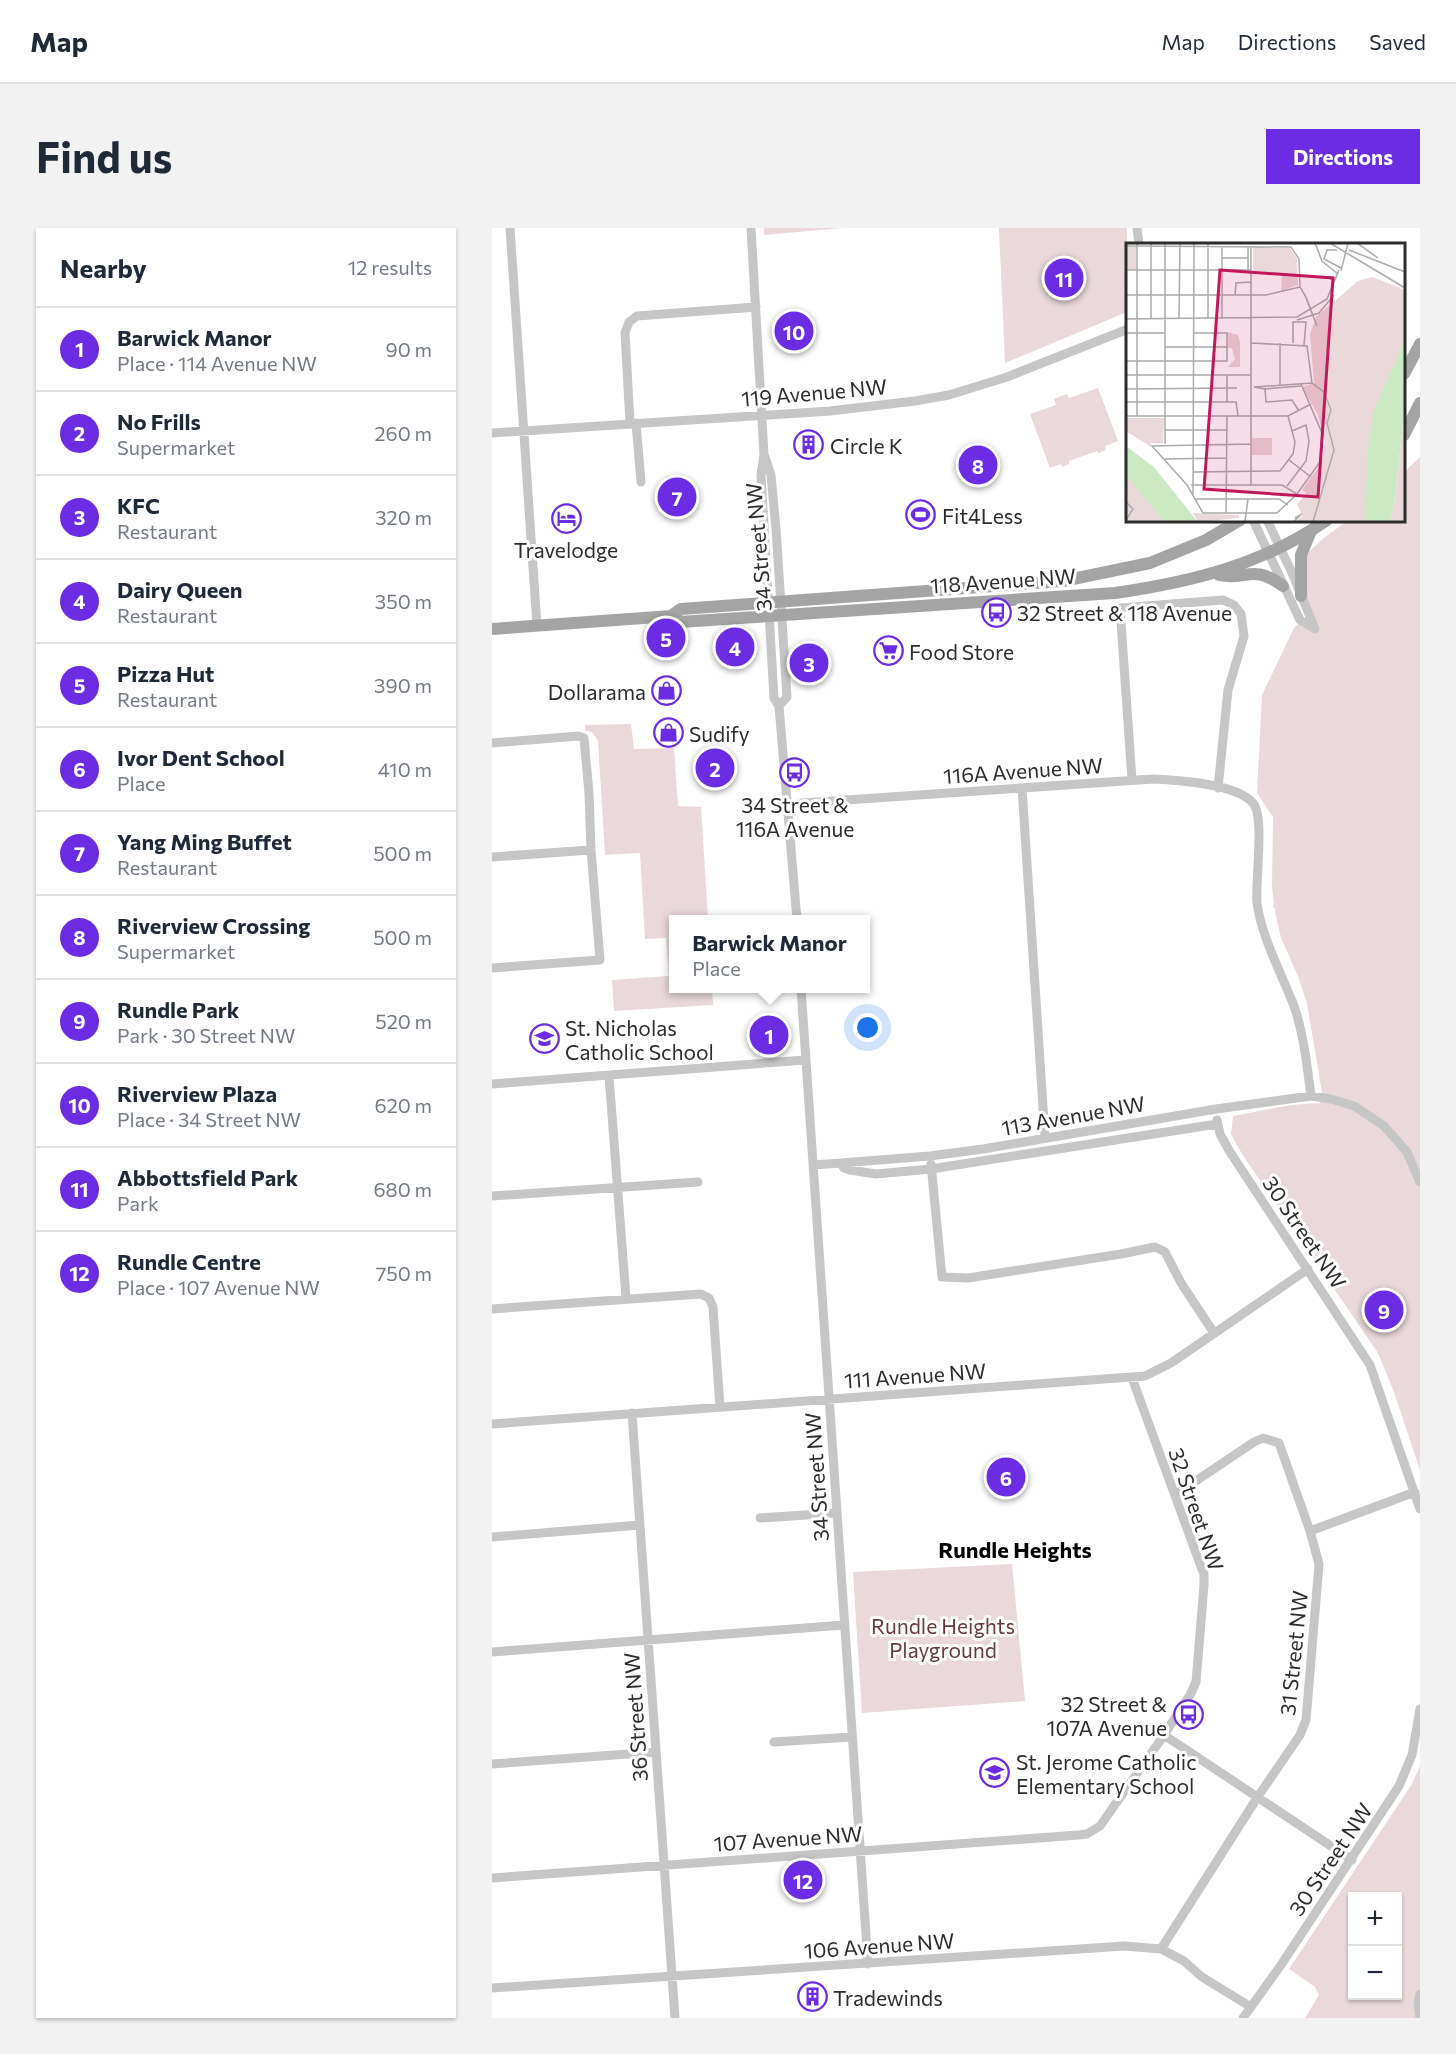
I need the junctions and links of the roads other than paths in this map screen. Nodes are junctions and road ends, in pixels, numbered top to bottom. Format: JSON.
{"nodes":[{"id":1,"x":510,"y":228,"type":"edge"},
{"id":2,"x":751,"y":228,"type":"edge"},
{"id":3,"x":1137,"y":228,"type":"edge"},
{"id":4,"x":1139,"y":243,"type":"edge"},
{"id":5,"x":756,"y":307,"type":"junction"},
{"id":6,"x":1126,"y":330,"type":"edge"},
{"id":7,"x":1420,"y":344,"type":"edge"},
{"id":8,"x":1405,"y":372,"type":"edge"},
{"id":9,"x":1420,"y":403,"type":"edge"},
{"id":10,"x":762,"y":414,"type":"junction"},
{"id":11,"x":633,"y":423,"type":"junction"},
{"id":12,"x":524,"y":431,"type":"junction"},
{"id":13,"x":492,"y":433,"type":"edge"},
{"id":14,"x":1405,"y":433,"type":"edge"},
{"id":15,"x":764,"y":455,"type":"junction"},
{"id":16,"x":641,"y":482,"type":"dead end"},
{"id":17,"x":1223,"y":522,"type":"edge"},
{"id":18,"x":1237,"y":522,"type":"edge"},
{"id":19,"x":1254,"y":522,"type":"edge"},
{"id":20,"x":1268,"y":522,"type":"edge"},
{"id":21,"x":1324,"y":522,"type":"edge"},
{"id":22,"x":1311,"y":531,"type":"junction"},
{"id":23,"x":1206,"y":540,"type":"junction"},
{"id":24,"x":1275,"y":551,"type":"junction"},
{"id":25,"x":1213,"y":573,"type":"junction"},
{"id":26,"x":1283,"y":586,"type":"junction"},
{"id":27,"x":1301,"y":596,"type":"junction"},
{"id":28,"x":781,"y":601,"type":"junction"},
{"id":29,"x":767,"y":602,"type":"junction"},
{"id":30,"x":782,"y":615,"type":"junction"},
{"id":31,"x":670,"y":616,"type":"junction"},
{"id":32,"x":768,"y":616,"type":"junction"},
{"id":33,"x":537,"y":626,"type":"junction"},
{"id":34,"x":492,"y":629,"type":"edge"},
{"id":35,"x":780,"y":706,"type":"junction"},
{"id":36,"x":492,"y":742,"type":"edge"},
{"id":37,"x":1132,"y":780,"type":"junction"},
{"id":38,"x":1022,"y":788,"type":"junction"},
{"id":39,"x":1218,"y":788,"type":"junction"},
{"id":40,"x":788,"y":804,"type":"junction"},
{"id":41,"x":591,"y":850,"type":"junction"},
{"id":42,"x":492,"y":857,"type":"edge"},
{"id":43,"x":796,"y":915,"type":"edge"},
{"id":44,"x":492,"y":968,"type":"edge"},
{"id":45,"x":801,"y":993,"type":"edge"},
{"id":46,"x":806,"y":1060,"type":"junction"},
{"id":47,"x":609,"y":1076,"type":"junction"},
{"id":48,"x":492,"y":1083,"type":"edge"},
{"id":49,"x":1311,"y":1096,"type":"junction"},
{"id":50,"x":1216,"y":1109,"type":"junction"},
{"id":51,"x":1217,"y":1124,"type":"junction"},
{"id":52,"x":1045,"y":1137,"type":"junction"},
{"id":53,"x":930,"y":1156,"type":"junction"},
{"id":54,"x":841,"y":1163,"type":"junction"},
{"id":55,"x":813,"y":1165,"type":"junction"},
{"id":56,"x":931,"y":1169,"type":"junction"},
{"id":57,"x":698,"y":1182,"type":"dead end"},
{"id":58,"x":1420,"y":1182,"type":"edge"},
{"id":59,"x":617,"y":1186,"type":"junction"},
{"id":60,"x":492,"y":1196,"type":"edge"},
{"id":61,"x":1308,"y":1269,"type":"junction"},
{"id":62,"x":626,"y":1299,"type":"junction"},
{"id":63,"x":492,"y":1309,"type":"edge"},
{"id":64,"x":1214,"y":1333,"type":"junction"},
{"id":65,"x":1132,"y":1378,"type":"junction"},
{"id":66,"x":829,"y":1398,"type":"junction"},
{"id":67,"x":720,"y":1407,"type":"junction"},
{"id":68,"x":632,"y":1413,"type":"junction"},
{"id":69,"x":492,"y":1424,"type":"edge"},
{"id":70,"x":1415,"y":1492,"type":"junction"},
{"id":71,"x":1175,"y":1495,"type":"junction"},
{"id":72,"x":1420,"y":1509,"type":"edge"},
{"id":73,"x":836,"y":1513,"type":"junction"},
{"id":74,"x":760,"y":1518,"type":"dead end"},
{"id":75,"x":640,"y":1525,"type":"junction"},
{"id":76,"x":1310,"y":1531,"type":"junction"},
{"id":77,"x":492,"y":1536,"type":"edge"},
{"id":78,"x":844,"y":1625,"type":"junction"},
{"id":79,"x":648,"y":1640,"type":"junction"},
{"id":80,"x":492,"y":1652,"type":"edge"},
{"id":81,"x":1420,"y":1709,"type":"edge"},
{"id":82,"x":1164,"y":1735,"type":"junction"},
{"id":83,"x":852,"y":1737,"type":"junction"},
{"id":84,"x":774,"y":1742,"type":"dead end"},
{"id":85,"x":656,"y":1752,"type":"junction"},
{"id":86,"x":492,"y":1764,"type":"edge"},
{"id":87,"x":1257,"y":1798,"type":"junction"},
{"id":88,"x":1087,"y":1834,"type":"joint"},
{"id":89,"x":860,"y":1851,"type":"junction"},
{"id":90,"x":1352,"y":1860,"type":"junction"},
{"id":91,"x":664,"y":1865,"type":"junction"},
{"id":92,"x":492,"y":1878,"type":"edge"},
{"id":93,"x":1161,"y":1949,"type":"junction"},
{"id":94,"x":868,"y":1964,"type":"junction"},
{"id":95,"x":672,"y":1977,"type":"junction"},
{"id":96,"x":492,"y":1988,"type":"edge"},
{"id":97,"x":1420,"y":1994,"type":"edge"},
{"id":98,"x":1251,"y":2007,"type":"junction"},
{"id":99,"x":675,"y":2018,"type":"edge"},
{"id":100,"x":1243,"y":2018,"type":"edge"},
{"id":101,"x":1420,"y":2018,"type":"edge"}],
"edges":[{"from":1,"to":12,"type":"street"},
{"from":2,"to":5,"type":"street","name":"34 Street NW"},
{"from":3,"to":4,"type":"street"},
{"from":5,"to":10,"type":"street","name":"34 Street NW"},
{"from":5,"to":11,"type":"street"},
{"from":6,"to":10,"type":"street","name":"119 Avenue NW"},
{"from":7,"to":8,"type":"main road"},
{"from":9,"to":14,"type":"main road"},
{"from":10,"to":11,"type":"street","name":"119 Avenue NW"},
{"from":10,"to":15,"type":"street","name":"34 Street NW"},
{"from":11,"to":12,"type":"street","name":"119 Avenue NW"},
{"from":11,"to":16,"type":"street"},
{"from":12,"to":13,"type":"street","name":"119 Avenue NW"},
{"from":12,"to":33,"type":"street"},
{"from":15,"to":28,"type":"street","name":"34 Street NW"},
{"from":15,"to":29,"type":"street","name":"34 Street NW"},
{"from":17,"to":23,"type":"main road"},
{"from":18,"to":23,"type":"main road","name":"118 Avenue NW"},
{"from":19,"to":24,"type":"street"},
{"from":20,"to":24,"type":"street"},
{"from":21,"to":22,"type":"main road","name":"118 Avenue NW"},
{"from":22,"to":24,"type":"main road","name":"118 Avenue NW"},
{"from":22,"to":27,"type":"main road"},
{"from":23,"to":28,"type":"main road","name":"118 Avenue NW"},
{"from":24,"to":25,"type":"main road","name":"118 Avenue NW"},
{"from":24,"to":26,"type":"street"},
{"from":24,"to":27,"type":"street"},
{"from":25,"to":26,"type":"main road"},
{"from":25,"to":30,"type":"main road","name":"118 Avenue NW"},
{"from":26,"to":27,"type":"street"},
{"from":28,"to":29,"type":"main road","name":"118 Avenue NW"},
{"from":28,"to":30,"type":"street","name":"34 Street NW"},
{"from":29,"to":31,"type":"main road","name":"118 Avenue NW"},
{"from":29,"to":32,"type":"street","name":"34 Street NW"},
{"from":30,"to":32,"type":"main road","name":"118 Avenue NW"},
{"from":30,"to":35,"type":"street","name":"34 Street NW"},
{"from":31,"to":32,"type":"main road","name":"118 Avenue NW"},
{"from":31,"to":33,"type":"main road","name":"118 Avenue NW"},
{"from":32,"to":35,"type":"street","name":"34 Street NW"},
{"from":33,"to":34,"type":"main road","name":"118 Avenue NW"},
{"from":35,"to":40,"type":"street","name":"34 Street NW"},
{"from":36,"to":41,"type":"street"},
{"from":37,"to":38,"type":"street","name":"116A Avenue NW"},
{"from":37,"to":39,"type":"street","name":"116A Avenue NW"},
{"from":37,"to":39,"type":"street"},
{"from":38,"to":40,"type":"street","name":"116A Avenue NW"},
{"from":38,"to":52,"type":"street"},
{"from":39,"to":49,"type":"street","name":"116A Avenue NW"},
{"from":40,"to":43,"type":"street","name":"34 Street NW"},
{"from":41,"to":42,"type":"street"},
{"from":41,"to":44,"type":"street"},
{"from":45,"to":46,"type":"street","name":"34 Street NW"},
{"from":46,"to":47,"type":"street"},
{"from":46,"to":55,"type":"street","name":"34 Street NW"},
{"from":47,"to":48,"type":"street"},
{"from":47,"to":59,"type":"street"},
{"from":49,"to":50,"type":"street","name":"113 Avenue NW"},
{"from":49,"to":58,"type":"street","name":"113 Avenue NW"},
{"from":50,"to":51,"type":"street","name":"30 Street NW"},
{"from":50,"to":52,"type":"street","name":"113 Avenue NW"},
{"from":51,"to":56,"type":"street","name":"113 Avenue NW"},
{"from":51,"to":61,"type":"street","name":"30 Street NW"},
{"from":52,"to":53,"type":"street","name":"113 Avenue NW"},
{"from":53,"to":54,"type":"street","name":"113 Avenue NW"},
{"from":53,"to":56,"type":"street"},
{"from":54,"to":55,"type":"street","name":"113 Avenue NW"},
{"from":54,"to":56,"type":"street","name":"113 Avenue NW"},
{"from":55,"to":66,"type":"street","name":"34 Street NW"},
{"from":56,"to":64,"type":"street"},
{"from":57,"to":59,"type":"street"},
{"from":59,"to":60,"type":"street"},
{"from":59,"to":62,"type":"street"},
{"from":61,"to":64,"type":"street","name":"111 Avenue NW"},
{"from":61,"to":70,"type":"street","name":"30 Street NW"},
{"from":62,"to":63,"type":"street"},
{"from":62,"to":67,"type":"street"},
{"from":64,"to":65,"type":"street","name":"111 Avenue NW"},
{"from":65,"to":66,"type":"street","name":"111 Avenue NW"},
{"from":65,"to":71,"type":"street","name":"32 Street NW"},
{"from":66,"to":67,"type":"street","name":"111 Avenue NW"},
{"from":66,"to":73,"type":"street","name":"34 Street NW"},
{"from":67,"to":68,"type":"street","name":"111 Avenue NW"},
{"from":68,"to":69,"type":"street","name":"111 Avenue NW"},
{"from":68,"to":75,"type":"street","name":"36 Street NW"},
{"from":70,"to":72,"type":"street","name":"30 Street NW"},
{"from":70,"to":76,"type":"street"},
{"from":71,"to":76,"type":"street","name":"31 Street NW"},
{"from":71,"to":82,"type":"street","name":"32 Street NW"},
{"from":73,"to":74,"type":"street"},
{"from":73,"to":78,"type":"street","name":"34 Street NW"},
{"from":75,"to":77,"type":"street"},
{"from":75,"to":79,"type":"street","name":"36 Street NW"},
{"from":76,"to":87,"type":"street","name":"31 Street NW"},
{"from":78,"to":79,"type":"street"},
{"from":78,"to":83,"type":"street","name":"34 Street NW"},
{"from":79,"to":80,"type":"street"},
{"from":79,"to":85,"type":"street","name":"36 Street NW"},
{"from":81,"to":90,"type":"street","name":"30 Street NW"},
{"from":82,"to":87,"type":"street"},
{"from":82,"to":88,"type":"street","name":"32 Street NW"},
{"from":83,"to":84,"type":"street"},
{"from":83,"to":89,"type":"street","name":"34 Street NW"},
{"from":85,"to":86,"type":"street"},
{"from":85,"to":91,"type":"street","name":"36 Street NW"},
{"from":87,"to":90,"type":"street"},
{"from":87,"to":93,"type":"street","name":"31 Street NW"},
{"from":88,"to":89,"type":"street","name":"107 Avenue NW"},
{"from":89,"to":91,"type":"street","name":"107 Avenue NW"},
{"from":89,"to":94,"type":"street","name":"34 Street NW"},
{"from":90,"to":98,"type":"street","name":"30 Street NW"},
{"from":91,"to":92,"type":"street","name":"107 Avenue NW"},
{"from":91,"to":95,"type":"street","name":"36 Street NW"},
{"from":93,"to":94,"type":"street","name":"106 Avenue NW"},
{"from":93,"to":98,"type":"street","name":"106 Avenue NW"},
{"from":94,"to":95,"type":"street","name":"106 Avenue NW"},
{"from":95,"to":96,"type":"street","name":"106 Avenue NW"},
{"from":95,"to":99,"type":"street","name":"36 Street NW"},
{"from":97,"to":101,"type":"street"},
{"from":98,"to":100,"type":"street","name":"30 Street NW"}]}
